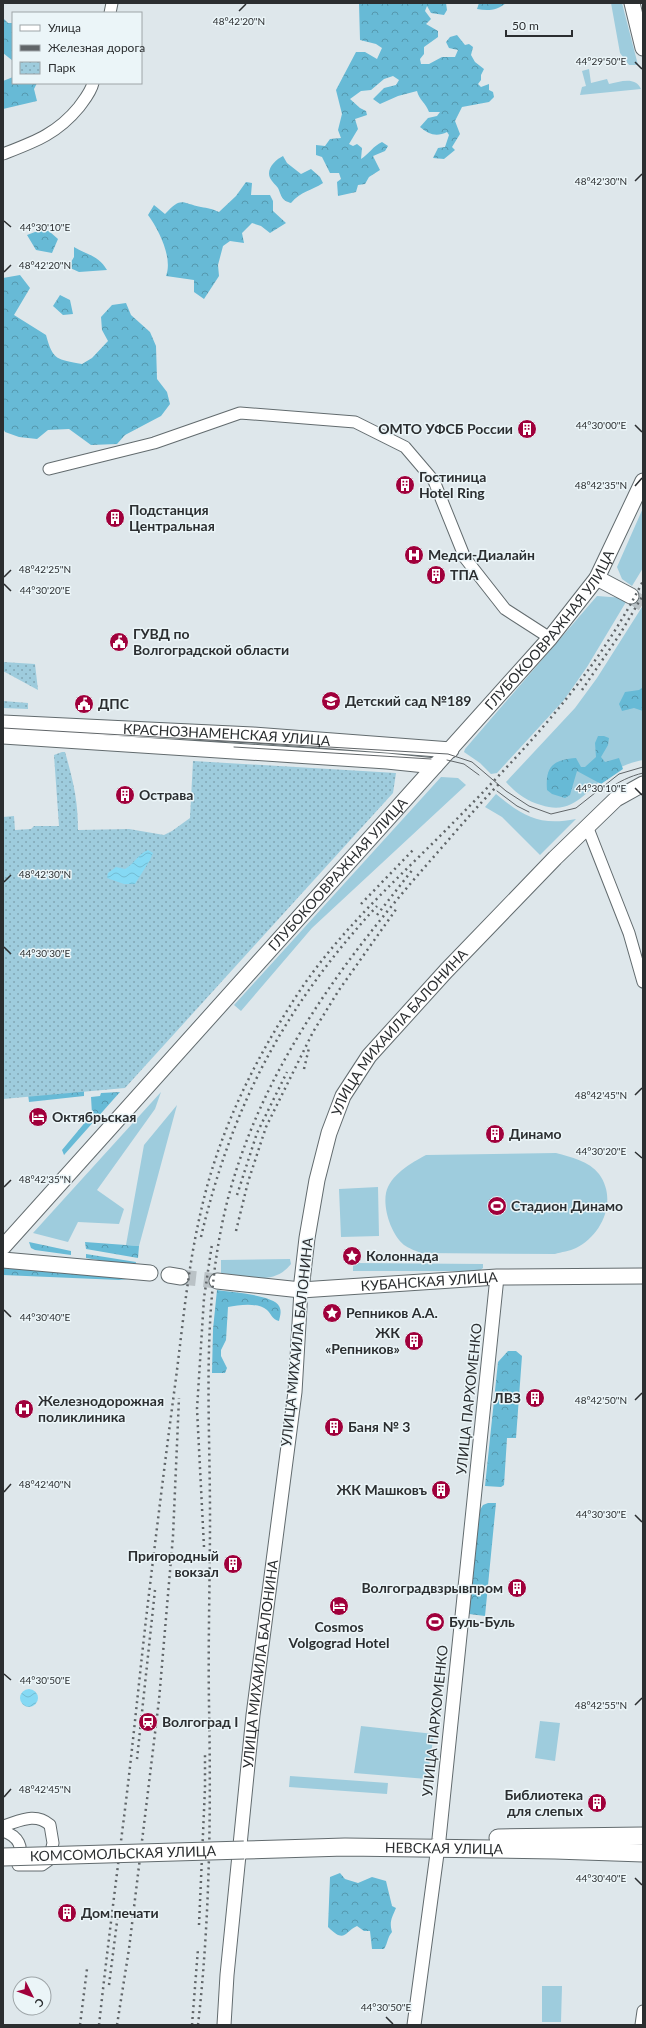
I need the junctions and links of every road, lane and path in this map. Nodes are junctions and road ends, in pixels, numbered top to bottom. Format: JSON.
{"nodes":[{"id":1,"x":632,"y":3,"type":"edge"},
{"id":2,"x":643,"y":48,"type":"edge"},
{"id":3,"x":93,"y":84,"type":"edge"},
{"id":4,"x":3,"y":154,"type":"edge"},
{"id":5,"x":49,"y":468,"type":"dead end"},
{"id":6,"x":643,"y":481,"type":"edge"},
{"id":7,"x":597,"y":578,"type":"junction"},
{"id":8,"x":631,"y":596,"type":"tunnel mouth"},
{"id":9,"x":550,"y":638,"type":"junction"},
{"id":10,"x":3,"y":723,"type":"edge"},
{"id":11,"x":3,"y":736,"type":"edge"},
{"id":12,"x":451,"y":750,"type":"junction"},
{"id":13,"x":404,"y":763,"type":"junction"},
{"id":14,"x":435,"y":766,"type":"junction"},
{"id":15,"x":643,"y":784,"type":"edge"},
{"id":16,"x":402,"y":804,"type":"junction"},
{"id":17,"x":587,"y":826,"type":"junction"},
{"id":18,"x":643,"y":982,"type":"edge"},
{"id":19,"x":3,"y":1247,"type":"edge"},
{"id":20,"x":3,"y":1260,"type":"edge"},
{"id":21,"x":150,"y":1273,"type":"dead end"},
{"id":22,"x":643,"y":1276,"type":"edge"},
{"id":23,"x":497,"y":1277,"type":"junction"},
{"id":24,"x":217,"y":1281,"type":"tunnel mouth"},
{"id":25,"x":301,"y":1290,"type":"junction"},
{"id":26,"x":3,"y":1826,"type":"edge"},
{"id":27,"x":3,"y":1831,"type":"edge"},
{"id":28,"x":643,"y":1836,"type":"edge"},
{"id":29,"x":438,"y":1844,"type":"junction"},
{"id":30,"x":244,"y":1847,"type":"junction"},
{"id":31,"x":3,"y":1848,"type":"edge"},
{"id":32,"x":643,"y":1854,"type":"edge"},
{"id":33,"x":6,"y":1862,"type":"edge"},
{"id":34,"x":643,"y":2011,"type":"edge"},
{"id":35,"x":224,"y":2025,"type":"edge"},
{"id":36,"x":414,"y":2025,"type":"edge"},
{"id":37,"x":641,"y":2025,"type":"edge"}],
"edges":[{"from":1,"to":2,"type":"main road"},
{"from":3,"to":4,"type":"street"},
{"from":5,"to":9,"type":"street"},
{"from":6,"to":7,"type":"main road","name":"ГЛУБОКООВРАЖНАЯ УЛИЦА"},
{"from":7,"to":8,"type":"main road"},
{"from":7,"to":9,"type":"main road","name":"ГЛУБОКООВРАЖНАЯ УЛИЦА"},
{"from":9,"to":12,"type":"main road","name":"ГЛУБОКООВРАЖНАЯ УЛИЦА"},
{"from":10,"to":12,"type":"main road","name":"КРАСНОЗНАМЕНСКАЯ УЛИЦА"},
{"from":11,"to":13,"type":"main road","name":"КРАСНОЗНАМЕНСКАЯ УЛИЦА"},
{"from":12,"to":14,"type":"main road","name":"ГЛУБОКООВРАЖНАЯ УЛИЦА"},
{"from":13,"to":14,"type":"main road","name":"КРАСНОЗНАМЕНСКАЯ УЛИЦА"},
{"from":13,"to":16,"type":"main road"},
{"from":14,"to":16,"type":"main road","name":"ГЛУБОКООВРАЖНАЯ УЛИЦА"},
{"from":15,"to":17,"type":"main road","name":"УЛИЦА МИХАИЛА БАЛОНИНА"},
{"from":16,"to":19,"type":"main road","name":"ГЛУБОКООВРАЖНАЯ УЛИЦА"},
{"from":17,"to":18,"type":"street"},
{"from":17,"to":25,"type":"main road","name":"УЛИЦА МИХАИЛА БАЛОНИНА"},
{"from":20,"to":21,"type":"main road"},
{"from":22,"to":23,"type":"main road","name":"КУБАНСКАЯ УЛИЦА"},
{"from":23,"to":25,"type":"main road","name":"КУБАНСКАЯ УЛИЦА"},
{"from":23,"to":29,"type":"street","name":"УЛИЦА ПАРХОМЕНКО"},
{"from":24,"to":25,"type":"main road","name":"КУБАНСКАЯ УЛИЦА"},
{"from":25,"to":35,"type":"street","name":"УЛИЦА МИХАИЛА БАЛОНИНА"},
{"from":26,"to":33,"type":"street"},
{"from":27,"to":33,"type":"street"},
{"from":28,"to":29,"type":"main road","name":"НЕВСКАЯ УЛИЦА"},
{"from":29,"to":30,"type":"main road","name":"НЕВСКАЯ УЛИЦА"},
{"from":29,"to":32,"type":"main road","name":"НЕВСКАЯ УЛИЦА"},
{"from":29,"to":36,"type":"street","name":"УЛИЦА ПАРХОМЕНКО"},
{"from":30,"to":31,"type":"main road","name":"КОМСОМОЛЬСКАЯ УЛИЦА"},
{"from":30,"to":33,"type":"main road","name":"КОМСОМОЛЬСКАЯ УЛИЦА","bridge":true},
{"from":34,"to":37,"type":"street"}]}
